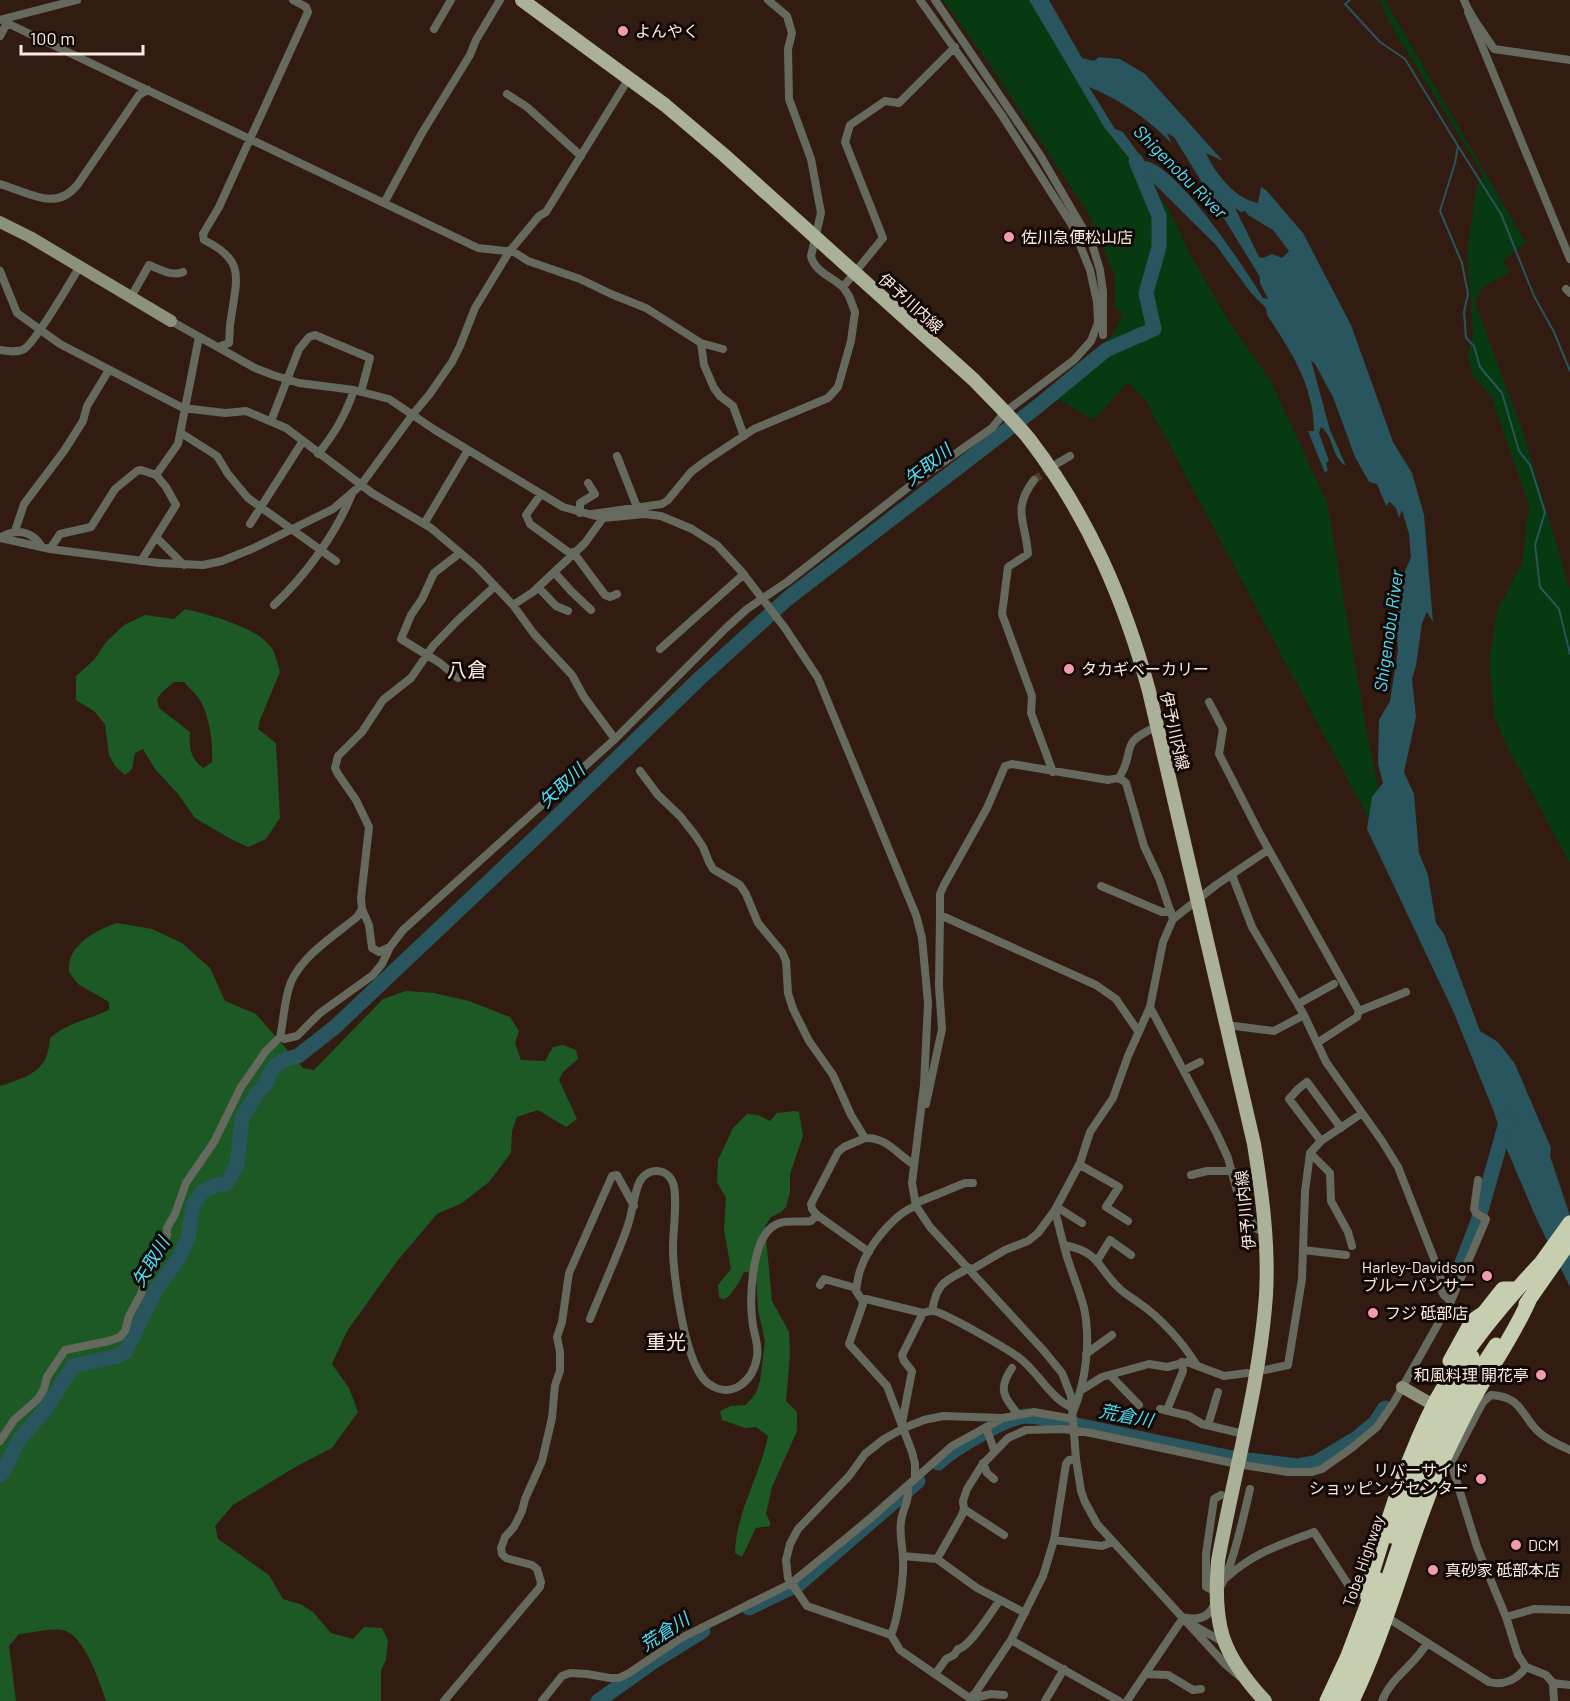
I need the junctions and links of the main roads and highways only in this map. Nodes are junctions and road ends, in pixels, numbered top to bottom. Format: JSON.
{"nodes":[{"id":1,"x":522,"y":0,"type":"edge"},
{"id":2,"x":1570,"y":1223,"type":"edge"},
{"id":3,"x":1570,"y":1241,"type":"edge"},
{"id":4,"x":1524,"y":1289,"type":"junction"},
{"id":5,"x":1465,"y":1353,"type":"junction"},
{"id":6,"x":1265,"y":1701,"type":"edge"},
{"id":7,"x":1322,"y":1701,"type":"edge"},
{"id":8,"x":1327,"y":1701,"type":"edge"},
{"id":9,"x":1340,"y":1701,"type":"edge"},
{"id":10,"x":1352,"y":1701,"type":"edge"}],
"edges":[{"from":1,"to":6,"type":"main road","name":"伊予川内線"},
{"from":2,"to":4,"type":"highway"},
{"from":3,"to":4,"type":"highway","name":"Tobe Highway"},
{"from":4,"to":5,"type":"highway","name":"Tobe Highway"},
{"from":4,"to":5,"type":"highway"},
{"from":4,"to":9,"type":"highway","name":"Tobe Highway","bridge":true},
{"from":4,"to":10,"type":"highway"},
{"from":5,"to":7,"type":"highway"},
{"from":5,"to":8,"type":"highway","name":"Tobe Highway","bridge":true}]}
